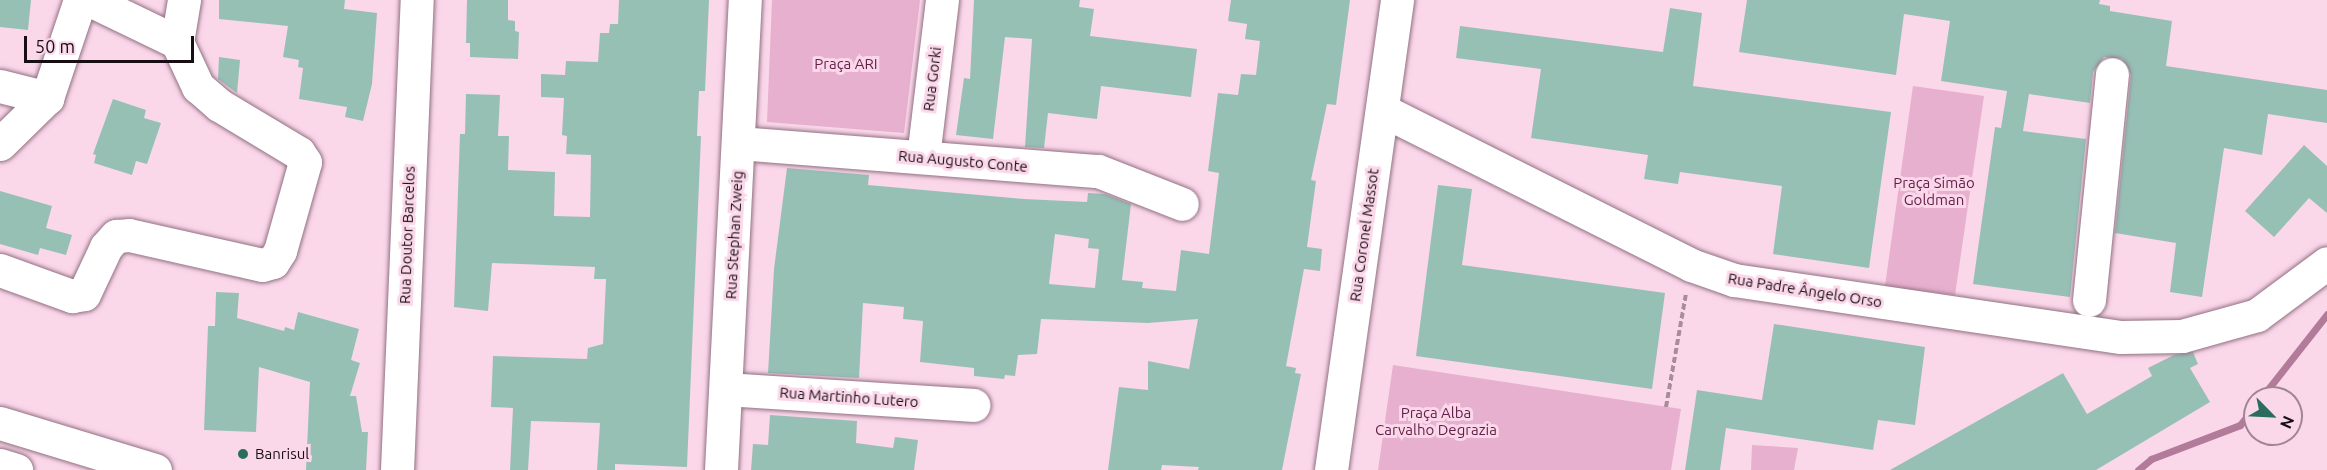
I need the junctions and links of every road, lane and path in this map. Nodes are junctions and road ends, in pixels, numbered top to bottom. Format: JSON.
{"nodes":[{"id":1,"x":80,"y":0,"type":"edge"},
{"id":2,"x":90,"y":0,"type":"edge"},
{"id":3,"x":184,"y":0,"type":"edge"},
{"id":4,"x":417,"y":0,"type":"edge"},
{"id":5,"x":745,"y":0,"type":"edge"},
{"id":6,"x":942,"y":0,"type":"edge"},
{"id":7,"x":1397,"y":0,"type":"edge"},
{"id":8,"x":177,"y":42,"type":"junction"},
{"id":9,"x":2112,"y":74,"type":"dead end"},
{"id":10,"x":0,"y":86,"type":"edge"},
{"id":11,"x":46,"y":98,"type":"junction"},
{"id":12,"x":1382,"y":110,"type":"junction"},
{"id":13,"x":739,"y":143,"type":"junction"},
{"id":14,"x":0,"y":144,"type":"edge"},
{"id":15,"x":922,"y":157,"type":"junction"},
{"id":16,"x":1182,"y":204,"type":"dead end"},
{"id":17,"x":1691,"y":266,"type":"junction"},
{"id":18,"x":2321,"y":269,"type":"edge"},
{"id":19,"x":0,"y":270,"type":"edge"},
{"id":20,"x":2087,"y":315,"type":"junction"},
{"id":21,"x":726,"y":389,"type":"junction"},
{"id":22,"x":973,"y":405,"type":"dead end"},
{"id":23,"x":1666,"y":407,"type":"dead end"},
{"id":24,"x":0,"y":423,"type":"edge"},
{"id":25,"x":0,"y":465,"type":"edge"},
{"id":26,"x":16,"y":470,"type":"edge"},
{"id":27,"x":155,"y":470,"type":"edge"},
{"id":28,"x":397,"y":470,"type":"edge"},
{"id":29,"x":721,"y":470,"type":"edge"},
{"id":30,"x":1331,"y":470,"type":"edge"}],
"edges":[{"from":1,"to":11,"type":"street"},
{"from":2,"to":8,"type":"street"},
{"from":3,"to":8,"type":"street"},
{"from":4,"to":28,"type":"street","name":"Rua Doutor Barcelos"},
{"from":5,"to":13,"type":"street","name":"Rua Stephan Zweig"},
{"from":6,"to":15,"type":"street","name":"Rua Gorki"},
{"from":7,"to":12,"type":"street","name":"Rua Coronel Massot"},
{"from":8,"to":19,"type":"street"},
{"from":9,"to":20,"type":"street"},
{"from":10,"to":11,"type":"street"},
{"from":11,"to":14,"type":"street"},
{"from":12,"to":17,"type":"street","name":"Rua Padre Ângelo Orso"},
{"from":12,"to":30,"type":"street","name":"Rua Coronel Massot"},
{"from":13,"to":15,"type":"street","name":"Rua Augusto Conte"},
{"from":13,"to":21,"type":"street","name":"Rua Stephan Zweig"},
{"from":15,"to":16,"type":"street","name":"Rua Augusto Conte"},
{"from":17,"to":20,"type":"street","name":"Rua Padre Ângelo Orso"},
{"from":17,"to":23,"type":"path"},
{"from":18,"to":20,"type":"street","name":"Rua Padre Ângelo Orso"},
{"from":21,"to":22,"type":"street","name":"Rua Martinho Lutero"},
{"from":21,"to":29,"type":"street","name":"Rua Stephan Zweig"},
{"from":24,"to":27,"type":"street"},
{"from":25,"to":26,"type":"street"}]}
